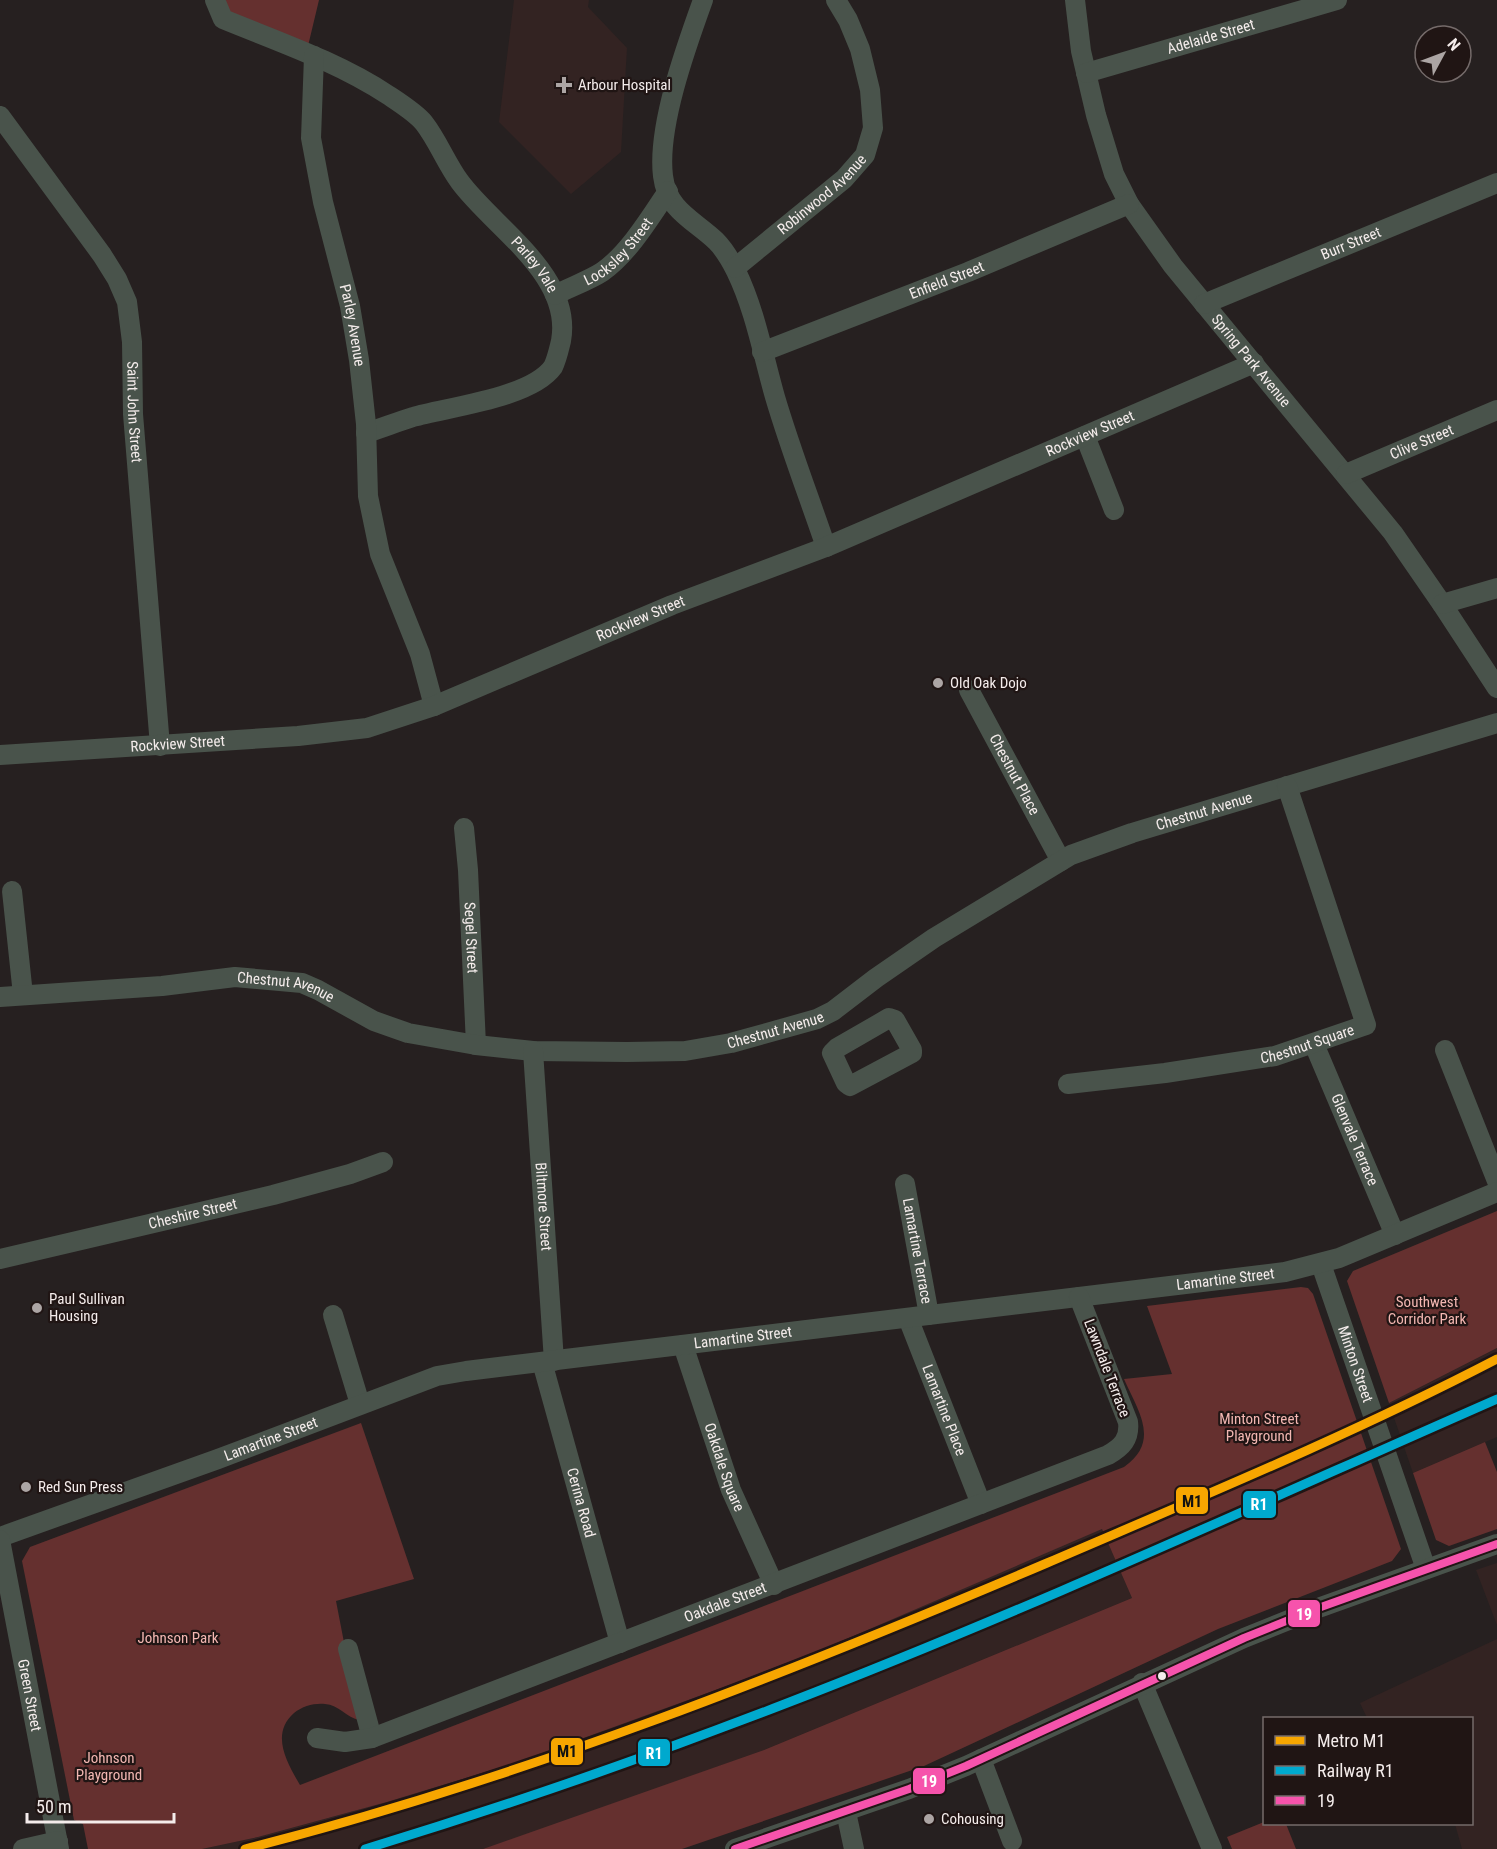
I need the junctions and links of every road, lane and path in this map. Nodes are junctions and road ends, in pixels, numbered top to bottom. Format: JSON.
{"nodes":[{"id":1,"x":214,"y":0,"type":"edge"},
{"id":2,"x":703,"y":0,"type":"edge"},
{"id":3,"x":836,"y":0,"type":"edge"},
{"id":4,"x":1075,"y":0,"type":"edge"},
{"id":5,"x":1337,"y":0,"type":"edge"},
{"id":6,"x":314,"y":56,"type":"junction"},
{"id":7,"x":1086,"y":73,"type":"junction"},
{"id":8,"x":0,"y":116,"type":"edge"},
{"id":9,"x":1497,"y":183,"type":"edge"},
{"id":10,"x":668,"y":191,"type":"junction"},
{"id":11,"x":1129,"y":204,"type":"junction"},
{"id":12,"x":735,"y":268,"type":"junction"},
{"id":13,"x":555,"y":295,"type":"junction"},
{"id":14,"x":1204,"y":304,"type":"junction"},
{"id":15,"x":762,"y":352,"type":"junction"},
{"id":16,"x":1254,"y":363,"type":"junction"},
{"id":17,"x":1497,"y":410,"type":"edge"},
{"id":18,"x":366,"y":433,"type":"junction"},
{"id":19,"x":1085,"y":435,"type":"junction"},
{"id":20,"x":1346,"y":474,"type":"junction"},
{"id":21,"x":1114,"y":510,"type":"dead end"},
{"id":22,"x":826,"y":548,"type":"junction"},
{"id":23,"x":1497,"y":588,"type":"edge"},
{"id":24,"x":1442,"y":604,"type":"junction"},
{"id":25,"x":1497,"y":688,"type":"edge"},
{"id":26,"x":969,"y":690,"type":"dead end"},
{"id":27,"x":434,"y":706,"type":"junction"},
{"id":28,"x":1497,"y":723,"type":"edge"},
{"id":29,"x":160,"y":746,"type":"junction"},
{"id":30,"x":0,"y":755,"type":"edge"},
{"id":31,"x":1287,"y":786,"type":"junction"},
{"id":32,"x":464,"y":828,"type":"dead end"},
{"id":33,"x":1061,"y":861,"type":"junction"},
{"id":34,"x":12,"y":891,"type":"dead end"},
{"id":35,"x":23,"y":995,"type":"junction"},
{"id":36,"x":0,"y":998,"type":"edge"},
{"id":37,"x":844,"y":1004,"type":"junction"},
{"id":38,"x":859,"y":1035,"type":"dead end"},
{"id":39,"x":1314,"y":1044,"type":"junction"},
{"id":40,"x":476,"y":1045,"type":"junction"},
{"id":41,"x":1445,"y":1050,"type":"dead end"},
{"id":42,"x":533,"y":1051,"type":"junction"},
{"id":43,"x":1068,"y":1084,"type":"dead end"},
{"id":44,"x":383,"y":1162,"type":"dead end"},
{"id":45,"x":1497,"y":1182,"type":"edge"},
{"id":46,"x":905,"y":1184,"type":"dead end"},
{"id":47,"x":1497,"y":1192,"type":"edge"},
{"id":48,"x":1395,"y":1235,"type":"junction"},
{"id":49,"x":0,"y":1259,"type":"edge"},
{"id":50,"x":1321,"y":1264,"type":"junction"},
{"id":51,"x":1079,"y":1297,"type":"junction"},
{"id":52,"x":333,"y":1315,"type":"dead end"},
{"id":53,"x":929,"y":1315,"type":"junction"},
{"id":54,"x":908,"y":1318,"type":"junction"},
{"id":55,"x":683,"y":1345,"type":"junction"},
{"id":56,"x":548,"y":1361,"type":"junction"},
{"id":57,"x":360,"y":1404,"type":"junction"},
{"id":58,"x":1126,"y":1440,"type":"joint"},
{"id":59,"x":981,"y":1504,"type":"junction"},
{"id":60,"x":0,"y":1538,"type":"edge"},
{"id":61,"x":1497,"y":1544,"type":"edge"},
{"id":62,"x":1426,"y":1569,"type":"junction"},
{"id":63,"x":774,"y":1585,"type":"junction"},
{"id":64,"x":5,"y":1591,"type":"edge"},
{"id":65,"x":620,"y":1643,"type":"junction"},
{"id":66,"x":348,"y":1649,"type":"dead end"},
{"id":67,"x":1142,"y":1683,"type":"junction"},
{"id":68,"x":316,"y":1738,"type":"dead end"},
{"id":69,"x":372,"y":1738,"type":"junction"},
{"id":70,"x":981,"y":1759,"type":"junction"},
{"id":71,"x":846,"y":1812,"type":"junction"},
{"id":72,"x":1012,"y":1841,"type":"dead end"},
{"id":73,"x":59,"y":1845,"type":"edge"},
{"id":74,"x":23,"y":1849,"type":"edge"},
{"id":75,"x":735,"y":1849,"type":"edge"},
{"id":76,"x":854,"y":1849,"type":"edge"},
{"id":77,"x":1212,"y":1849,"type":"edge"}],
"edges":[{"from":1,"to":6,"type":"street"},
{"from":2,"to":10,"type":"street"},
{"from":3,"to":12,"type":"street","name":"Robinwood Avenue"},
{"from":4,"to":7,"type":"street","name":"Spring Park Avenue"},
{"from":5,"to":7,"type":"street","name":"Adelaide Street"},
{"from":6,"to":13,"type":"street","name":"Parley Vale"},
{"from":6,"to":18,"type":"street","name":"Parley Avenue"},
{"from":7,"to":11,"type":"street","name":"Spring Park Avenue"},
{"from":8,"to":29,"type":"street","name":"Saint John Street"},
{"from":9,"to":14,"type":"street","name":"Burr Street"},
{"from":10,"to":12,"type":"street"},
{"from":10,"to":13,"type":"street","name":"Locksley Street"},
{"from":11,"to":14,"type":"street","name":"Spring Park Avenue"},
{"from":11,"to":15,"type":"street","name":"Enfield Street"},
{"from":12,"to":15,"type":"street"},
{"from":13,"to":18,"type":"street","name":"Parley Vale"},
{"from":14,"to":16,"type":"street","name":"Spring Park Avenue"},
{"from":15,"to":22,"type":"street"},
{"from":16,"to":19,"type":"street","name":"Rockview Street"},
{"from":16,"to":20,"type":"street","name":"Spring Park Avenue"},
{"from":17,"to":20,"type":"street","name":"Clive Street"},
{"from":18,"to":27,"type":"street","name":"Parley Avenue"},
{"from":19,"to":21,"type":"street"},
{"from":19,"to":22,"type":"street","name":"Rockview Street"},
{"from":20,"to":24,"type":"street","name":"Spring Park Avenue"},
{"from":22,"to":27,"type":"street","name":"Rockview Street"},
{"from":23,"to":24,"type":"street"},
{"from":24,"to":25,"type":"street","name":"Spring Park Avenue"},
{"from":26,"to":33,"type":"street","name":"Chestnut Place"},
{"from":27,"to":29,"type":"street","name":"Rockview Street"},
{"from":28,"to":31,"type":"street","name":"Chestnut Avenue"},
{"from":29,"to":30,"type":"street","name":"Rockview Street"},
{"from":31,"to":33,"type":"street","name":"Chestnut Avenue"},
{"from":31,"to":39,"type":"street","name":"Chestnut Square"},
{"from":32,"to":40,"type":"street","name":"Segel Street"},
{"from":33,"to":37,"type":"street","name":"Chestnut Avenue"},
{"from":34,"to":35,"type":"street"},
{"from":35,"to":36,"type":"street","name":"Chestnut Avenue"},
{"from":35,"to":40,"type":"street","name":"Chestnut Avenue"},
{"from":37,"to":38,"type":"street"},
{"from":37,"to":42,"type":"street","name":"Chestnut Avenue"},
{"from":39,"to":43,"type":"street","name":"Chestnut Square"},
{"from":39,"to":48,"type":"street","name":"Glenvale Terrace"},
{"from":40,"to":42,"type":"street","name":"Chestnut Avenue"},
{"from":41,"to":45,"type":"street"},
{"from":42,"to":56,"type":"street","name":"Biltmore Street"},
{"from":44,"to":49,"type":"street","name":"Cheshire Street"},
{"from":46,"to":53,"type":"street","name":"Lamartine Terrace"},
{"from":47,"to":48,"type":"street","name":"Lamartine Street"},
{"from":48,"to":50,"type":"street","name":"Lamartine Street"},
{"from":50,"to":51,"type":"street","name":"Lamartine Street"},
{"from":50,"to":62,"type":"street","name":"Minton Street"},
{"from":51,"to":53,"type":"street","name":"Lamartine Street"},
{"from":51,"to":58,"type":"street","name":"Lawndale Terrace"},
{"from":52,"to":57,"type":"street"},
{"from":53,"to":54,"type":"street","name":"Lamartine Street"},
{"from":54,"to":55,"type":"street","name":"Lamartine Street"},
{"from":54,"to":59,"type":"street","name":"Lamartine Place"},
{"from":55,"to":56,"type":"street","name":"Lamartine Street"},
{"from":55,"to":63,"type":"street","name":"Oakdale Square"},
{"from":56,"to":57,"type":"street","name":"Lamartine Street"},
{"from":56,"to":65,"type":"street","name":"Cerina Road"},
{"from":57,"to":60,"type":"street","name":"Lamartine Street"},
{"from":58,"to":59,"type":"street","name":"Oakdale Street"},
{"from":59,"to":63,"type":"street","name":"Oakdale Street"},
{"from":60,"to":64,"type":"street","name":"Green Street"},
{"from":61,"to":62,"type":"street"},
{"from":62,"to":67,"type":"street"},
{"from":63,"to":65,"type":"street","name":"Oakdale Street"},
{"from":64,"to":73,"type":"street","name":"Green Street"},
{"from":65,"to":69,"type":"street","name":"Oakdale Street"},
{"from":66,"to":69,"type":"street"},
{"from":67,"to":70,"type":"street"},
{"from":67,"to":77,"type":"street"},
{"from":68,"to":69,"type":"street","name":"Oakdale Street"},
{"from":70,"to":71,"type":"street"},
{"from":70,"to":72,"type":"street"},
{"from":71,"to":75,"type":"street"},
{"from":71,"to":76,"type":"street"},
{"from":73,"to":74,"type":"street"}]}
